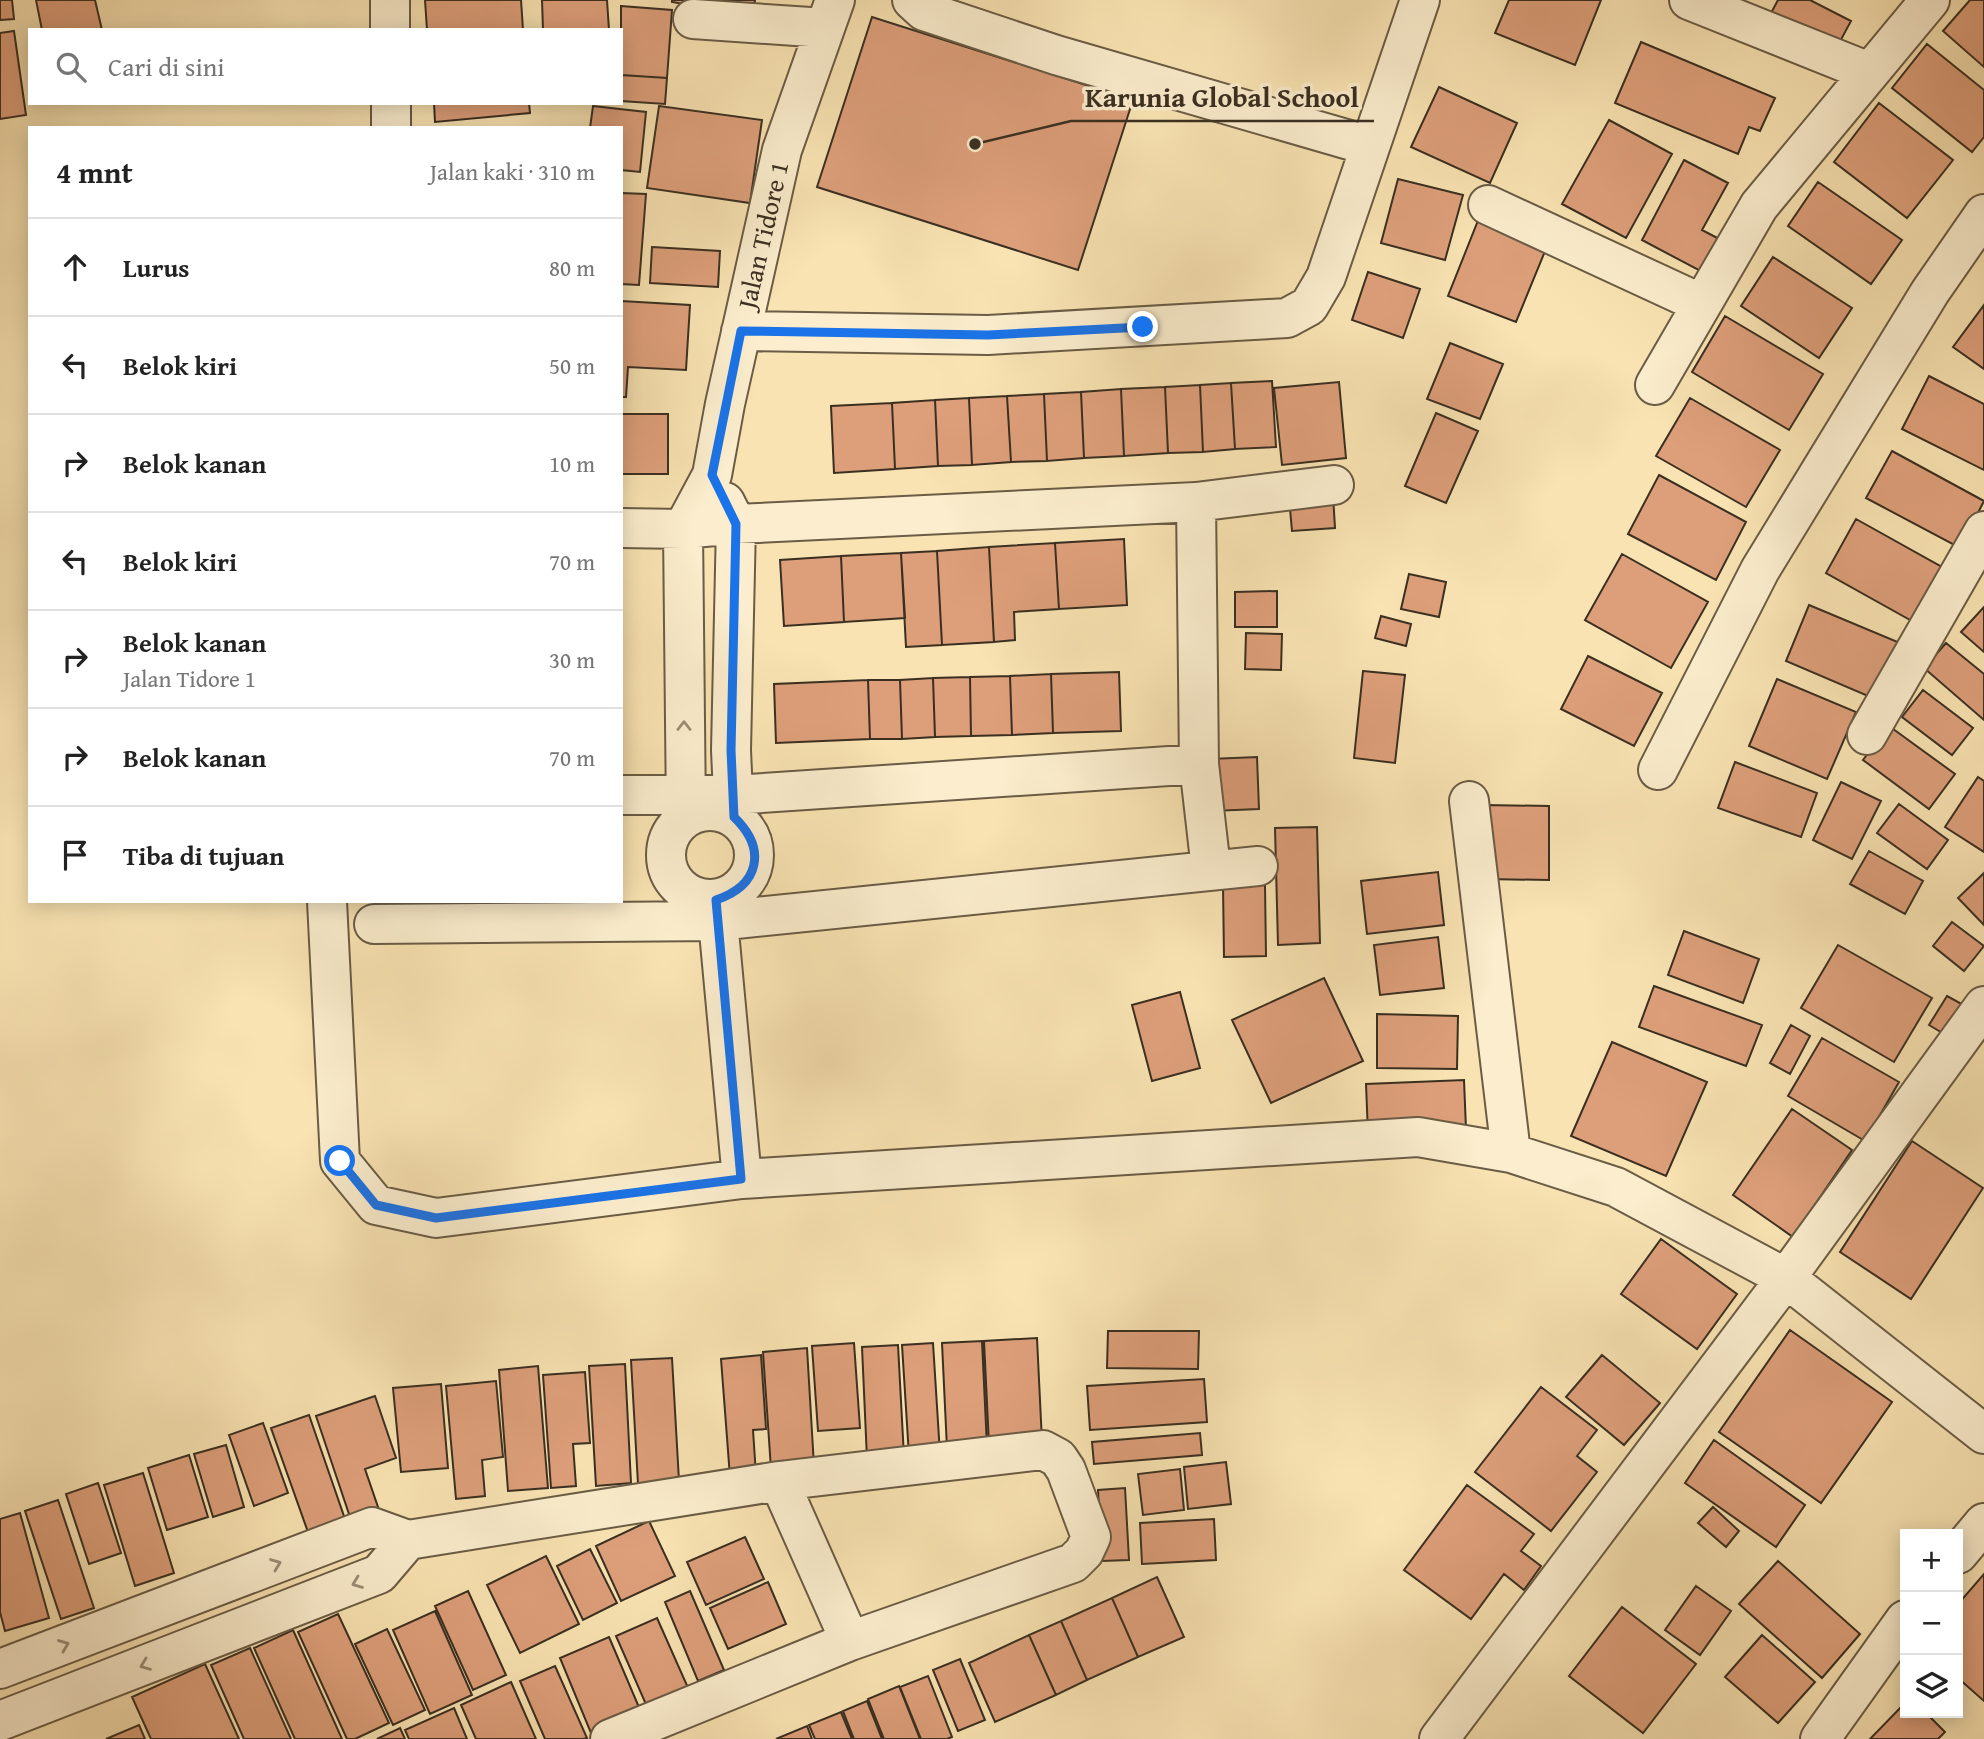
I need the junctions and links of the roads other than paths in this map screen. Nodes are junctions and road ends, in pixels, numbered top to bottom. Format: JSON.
{"nodes":[{"id":1,"x":390,"y":0,"type":"edge"},
{"id":2,"x":912,"y":0,"type":"edge"},
{"id":3,"x":1420,"y":0,"type":"edge"},
{"id":4,"x":1689,"y":0,"type":"edge"},
{"id":5,"x":1930,"y":0,"type":"edge"},
{"id":6,"x":830,"y":14,"type":"edge"},
{"id":7,"x":693,"y":19,"type":"dead end"},
{"id":8,"x":390,"y":28,"type":"edge"},
{"id":9,"x":1869,"y":72,"type":"junction"},
{"id":10,"x":391,"y":105,"type":"edge"},
{"id":11,"x":391,"y":126,"type":"edge"},
{"id":12,"x":1370,"y":146,"type":"junction"},
{"id":13,"x":1488,"y":205,"type":"dead end"},
{"id":14,"x":1984,"y":214,"type":"edge"},
{"id":15,"x":1702,"y":303,"type":"junction"},
{"id":16,"x":741,"y":331,"type":"junction"},
{"id":17,"x":1655,"y":385,"type":"dead end"},
{"id":18,"x":712,"y":475,"type":"junction"},
{"id":19,"x":1334,"y":485,"type":"dead end"},
{"id":20,"x":1196,"y":502,"type":"junction"},
{"id":21,"x":736,"y":524,"type":"junction"},
{"id":22,"x":623,"y":528,"type":"edge"},
{"id":23,"x":683,"y":529,"type":"junction"},
{"id":24,"x":1984,"y":531,"type":"edge"},
{"id":25,"x":1867,"y":735,"type":"dead end"},
{"id":26,"x":1199,"y":764,"type":"junction"},
{"id":27,"x":1658,"y":770,"type":"dead end"},
{"id":28,"x":623,"y":795,"type":"edge"},
{"id":29,"x":1469,"y":801,"type":"dead end"},
{"id":30,"x":686,"y":805,"type":"junction"},
{"id":31,"x":734,"y":806,"type":"junction"},
{"id":32,"x":1258,"y":866,"type":"dead end"},
{"id":33,"x":1211,"y":869,"type":"junction"},
{"id":34,"x":327,"y":903,"type":"edge"},
{"id":35,"x":716,"y":910,"type":"junction"},
{"id":36,"x":374,"y":924,"type":"dead end"},
{"id":37,"x":1984,"y":1006,"type":"edge"},
{"id":38,"x":1511,"y":1153,"type":"junction"},
{"id":39,"x":741,"y":1179,"type":"junction"},
{"id":40,"x":1786,"y":1278,"type":"junction"},
{"id":41,"x":1984,"y":1434,"type":"edge"},
{"id":42,"x":779,"y":1480,"type":"junction"},
{"id":43,"x":1984,"y":1522,"type":"edge"},
{"id":44,"x":408,"y":1540,"type":"junction"},
{"id":45,"x":1963,"y":1548,"type":"edge"},
{"id":46,"x":1900,"y":1627,"type":"edge"},
{"id":47,"x":850,"y":1641,"type":"junction"},
{"id":48,"x":0,"y":1669,"type":"edge"},
{"id":49,"x":0,"y":1721,"type":"edge"},
{"id":50,"x":610,"y":1739,"type":"edge"},
{"id":51,"x":1439,"y":1739,"type":"edge"},
{"id":52,"x":1820,"y":1739,"type":"edge"}],
"edges":[{"from":1,"to":8,"type":"street"},
{"from":2,"to":12,"type":"street"},
{"from":3,"to":12,"type":"street"},
{"from":4,"to":9,"type":"street"},
{"from":5,"to":9,"type":"street"},
{"from":6,"to":7,"type":"street"},
{"from":6,"to":16,"type":"street","name":"Jalan Tidore 1"},
{"from":9,"to":15,"type":"street"},
{"from":10,"to":11,"type":"street"},
{"from":12,"to":16,"type":"street"},
{"from":13,"to":15,"type":"street"},
{"from":14,"to":27,"type":"street"},
{"from":15,"to":17,"type":"street"},
{"from":16,"to":18,"type":"street","name":"Jalan Tidore 1"},
{"from":18,"to":21,"type":"street"},
{"from":18,"to":23,"type":"street","name":"Jalan Tidore 1"},
{"from":19,"to":20,"type":"street"},
{"from":20,"to":21,"type":"street"},
{"from":20,"to":26,"type":"street"},
{"from":21,"to":23,"type":"street"},
{"from":21,"to":31,"type":"street"},
{"from":22,"to":23,"type":"street"},
{"from":30,"to":23,"type":"street","one_way":true},
{"from":24,"to":25,"type":"street"},
{"from":26,"to":31,"type":"street"},
{"from":26,"to":33,"type":"street"},
{"from":28,"to":30,"type":"street"},
{"from":29,"to":38,"type":"street"},
{"from":30,"to":31,"type":"street"},
{"from":30,"to":35,"type":"street"},
{"from":31,"to":35,"type":"street"},
{"from":32,"to":33,"type":"street"},
{"from":33,"to":35,"type":"street"},
{"from":34,"to":39,"type":"street"},
{"from":35,"to":36,"type":"street"},
{"from":35,"to":39,"type":"street"},
{"from":37,"to":40,"type":"street"},
{"from":38,"to":39,"type":"street"},
{"from":38,"to":40,"type":"street"},
{"from":40,"to":41,"type":"street"},
{"from":40,"to":51,"type":"street"},
{"from":42,"to":44,"type":"street"},
{"from":42,"to":47,"type":"street"},
{"from":42,"to":47,"type":"street"},
{"from":43,"to":45,"type":"street"},
{"from":48,"to":44,"type":"street","one_way":true},
{"from":44,"to":49,"type":"street","one_way":true},
{"from":46,"to":52,"type":"street"},
{"from":47,"to":50,"type":"street"}]}
